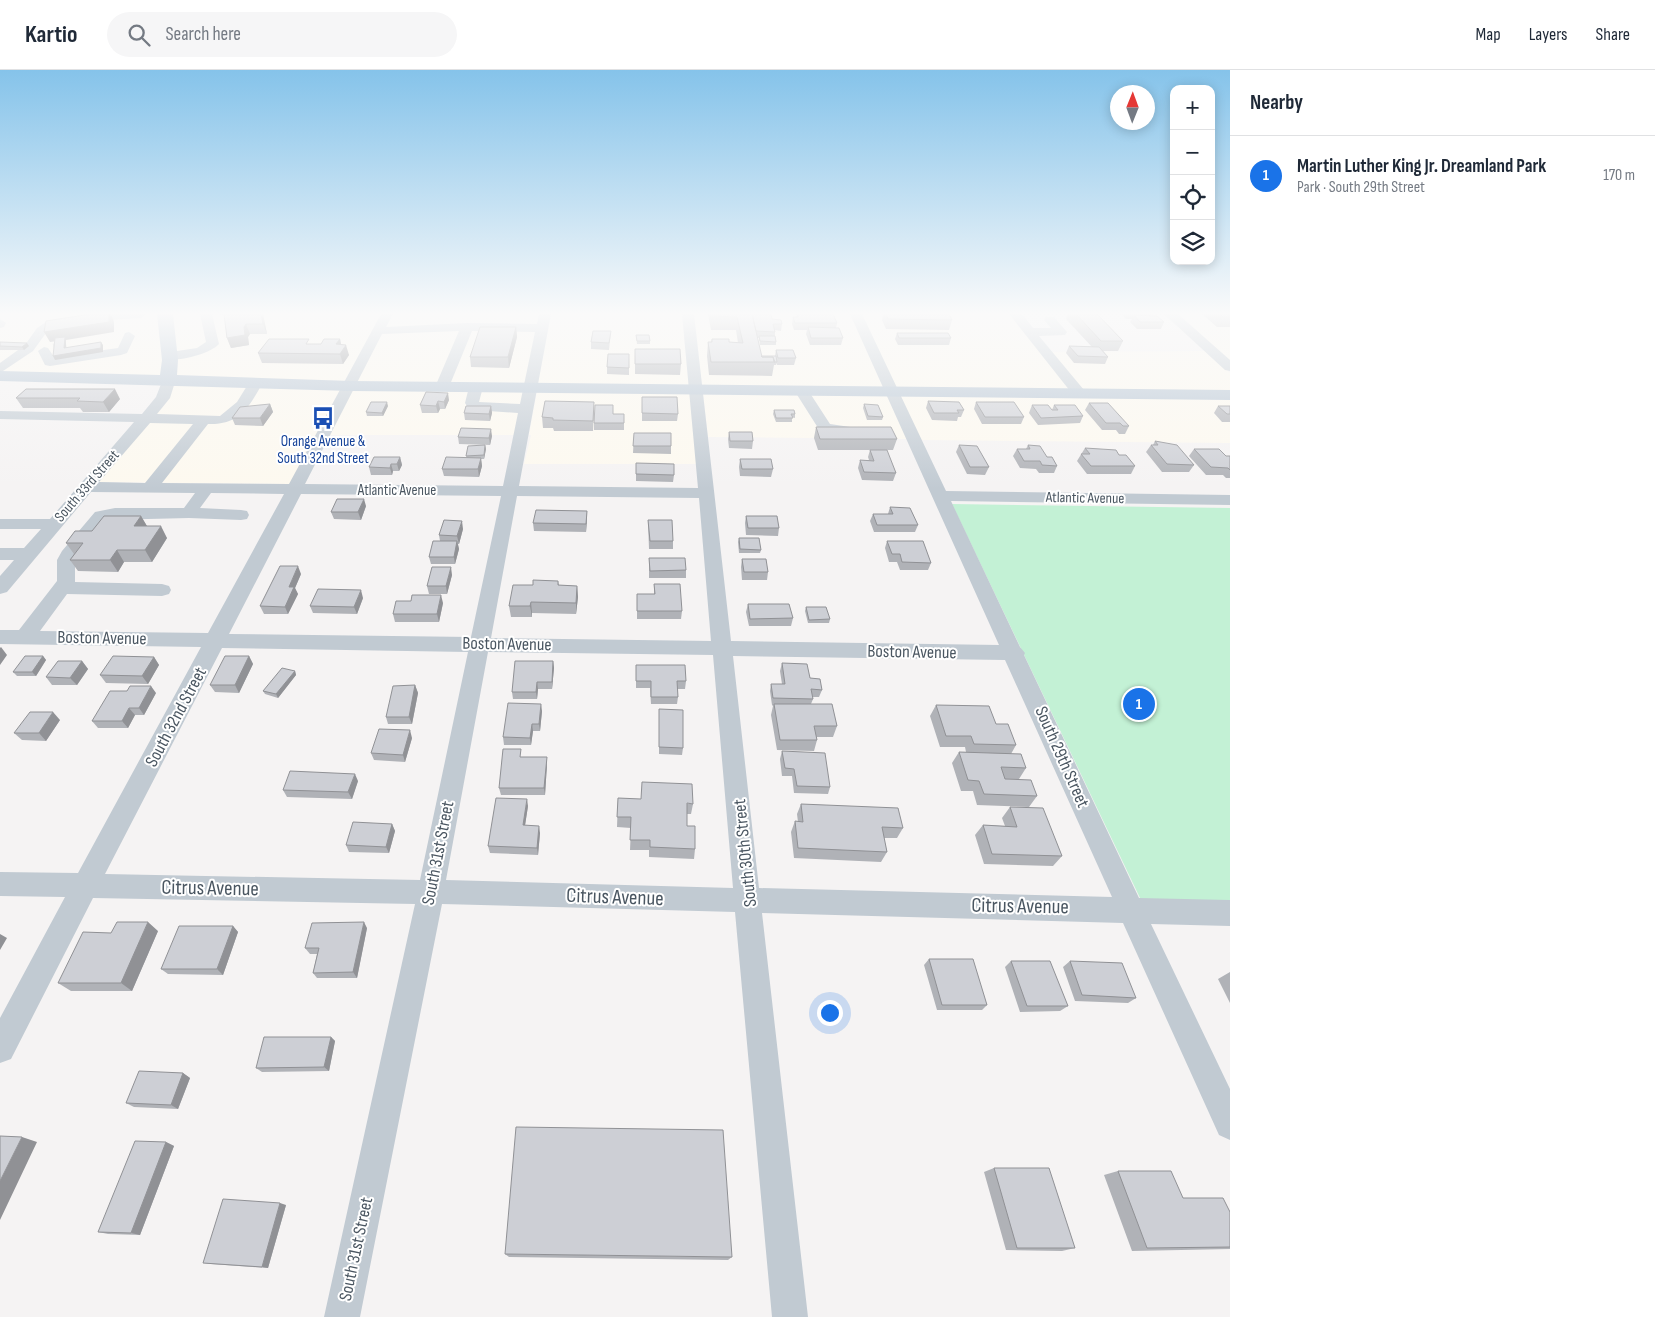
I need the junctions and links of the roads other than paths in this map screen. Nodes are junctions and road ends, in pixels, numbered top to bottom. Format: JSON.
{"nodes":[{"id":1,"x":168,"y":372,"type":"edge"},
{"id":2,"x":356,"y":372,"type":"edge"},
{"id":3,"x":448,"y":372,"type":"edge"},
{"id":4,"x":534,"y":372,"type":"edge"},
{"id":5,"x":694,"y":372,"type":"edge"},
{"id":6,"x":882,"y":372,"type":"edge"},
{"id":7,"x":1062,"y":372,"type":"edge"},
{"id":8,"x":0,"y":376,"type":"edge"},
{"id":9,"x":168,"y":382,"type":"junction"},
{"id":10,"x":255,"y":384,"type":"junction"},
{"id":11,"x":348,"y":386,"type":"junction"},
{"id":12,"x":442,"y":387,"type":"junction"},
{"id":13,"x":0,"y":389,"type":"edge"},
{"id":14,"x":696,"y":390,"type":"junction"},
{"id":15,"x":800,"y":390,"type":"junction"},
{"id":16,"x":891,"y":391,"type":"junction"},
{"id":17,"x":1079,"y":393,"type":"junction"},
{"id":18,"x":1230,"y":395,"type":"edge"},
{"id":19,"x":529,"y":399,"type":"junction"},
{"id":20,"x":0,"y":415,"type":"edge"},
{"id":21,"x":145,"y":419,"type":"junction"},
{"id":22,"x":203,"y":421,"type":"junction"},
{"id":23,"x":870,"y":432,"type":"edge"},
{"id":24,"x":87,"y":486,"type":"junction"},
{"id":25,"x":150,"y":487,"type":"junction"},
{"id":26,"x":206,"y":488,"type":"junction"},
{"id":27,"x":296,"y":489,"type":"junction"},
{"id":28,"x":512,"y":491,"type":"junction"},
{"id":29,"x":707,"y":493,"type":"junction"},
{"id":30,"x":940,"y":496,"type":"junction"},
{"id":31,"x":1230,"y":500,"type":"edge"},
{"id":32,"x":189,"y":513,"type":"junction"},
{"id":33,"x":241,"y":515,"type":"dead end"},
{"id":34,"x":0,"y":524,"type":"edge"},
{"id":35,"x":55,"y":524,"type":"junction"},
{"id":36,"x":0,"y":554,"type":"edge"},
{"id":37,"x":29,"y":554,"type":"junction"},
{"id":38,"x":0,"y":588,"type":"edge"},
{"id":39,"x":63,"y":588,"type":"junction"},
{"id":40,"x":162,"y":590,"type":"dead end"},
{"id":41,"x":0,"y":637,"type":"edge"},
{"id":42,"x":25,"y":637,"type":"junction"},
{"id":43,"x":217,"y":640,"type":"junction"},
{"id":44,"x":479,"y":644,"type":"junction"},
{"id":45,"x":724,"y":649,"type":"junction"},
{"id":46,"x":1014,"y":653,"type":"junction"},
{"id":47,"x":0,"y":884,"type":"edge"},
{"id":48,"x":86,"y":887,"type":"junction"},
{"id":49,"x":431,"y":892,"type":"junction"},
{"id":50,"x":750,"y":901,"type":"junction"},
{"id":51,"x":1130,"y":909,"type":"junction"},
{"id":52,"x":1230,"y":913,"type":"edge"},
{"id":53,"x":0,"y":1048,"type":"edge"},
{"id":54,"x":1230,"y":1124,"type":"edge"},
{"id":55,"x":342,"y":1317,"type":"edge"},
{"id":56,"x":790,"y":1317,"type":"edge"}],
"edges":[{"from":1,"to":9,"type":"main road"},
{"from":2,"to":11,"type":"street","name":"South 32nd Street"},
{"from":3,"to":12,"type":"street"},
{"from":4,"to":19,"type":"street","name":"South 31st Street"},
{"from":5,"to":14,"type":"street","name":"South 30th Street"},
{"from":6,"to":16,"type":"street","name":"South 29th Street"},
{"from":7,"to":17,"type":"street"},
{"from":8,"to":9,"type":"main road"},
{"from":9,"to":10,"type":"main road"},
{"from":9,"to":13,"type":"main road"},
{"from":9,"to":21,"type":"street","name":"South 33rd Street"},
{"from":10,"to":11,"type":"main road"},
{"from":10,"to":22,"type":"street"},
{"from":11,"to":12,"type":"main road"},
{"from":11,"to":27,"type":"street","name":"South 32nd Street"},
{"from":12,"to":19,"type":"main road"},
{"from":14,"to":15,"type":"main road"},
{"from":14,"to":19,"type":"main road"},
{"from":14,"to":29,"type":"street","name":"South 30th Street"},
{"from":15,"to":16,"type":"main road"},
{"from":15,"to":23,"type":"street"},
{"from":16,"to":17,"type":"main road"},
{"from":16,"to":30,"type":"street","name":"South 29th Street"},
{"from":17,"to":18,"type":"main road"},
{"from":19,"to":28,"type":"street","name":"South 31st Street"},
{"from":20,"to":21,"type":"street"},
{"from":21,"to":22,"type":"street"},
{"from":21,"to":24,"type":"street","name":"South 33rd Street"},
{"from":22,"to":25,"type":"street"},
{"from":24,"to":25,"type":"street","name":"Atlantic Avenue"},
{"from":24,"to":35,"type":"street","name":"South 33rd Street"},
{"from":25,"to":26,"type":"street","name":"Atlantic Avenue"},
{"from":26,"to":27,"type":"street","name":"Atlantic Avenue"},
{"from":26,"to":32,"type":"street"},
{"from":27,"to":28,"type":"street","name":"Atlantic Avenue"},
{"from":27,"to":43,"type":"street","name":"South 32nd Street"},
{"from":28,"to":29,"type":"street","name":"Atlantic Avenue"},
{"from":28,"to":44,"type":"street","name":"South 31st Street"},
{"from":29,"to":45,"type":"street","name":"South 30th Street"},
{"from":30,"to":31,"type":"street","name":"Atlantic Avenue"},
{"from":30,"to":46,"type":"street","name":"South 29th Street"},
{"from":32,"to":33,"type":"street"},
{"from":32,"to":39,"type":"street"},
{"from":34,"to":35,"type":"street"},
{"from":35,"to":37,"type":"street","name":"South 33rd Street"},
{"from":36,"to":37,"type":"street"},
{"from":37,"to":38,"type":"street","name":"South 33rd Street"},
{"from":39,"to":40,"type":"street"},
{"from":39,"to":42,"type":"street"},
{"from":41,"to":42,"type":"street","name":"Boston Avenue"},
{"from":42,"to":43,"type":"street","name":"Boston Avenue"},
{"from":43,"to":44,"type":"street","name":"Boston Avenue"},
{"from":43,"to":48,"type":"street","name":"South 32nd Street"},
{"from":44,"to":45,"type":"street","name":"Boston Avenue"},
{"from":44,"to":49,"type":"street","name":"South 31st Street"},
{"from":45,"to":46,"type":"street","name":"Boston Avenue"},
{"from":45,"to":50,"type":"street","name":"South 30th Street"},
{"from":46,"to":51,"type":"street","name":"South 29th Street"},
{"from":47,"to":48,"type":"street","name":"Citrus Avenue"},
{"from":48,"to":49,"type":"street","name":"Citrus Avenue"},
{"from":48,"to":53,"type":"street","name":"South 32nd Street"},
{"from":49,"to":50,"type":"street","name":"Citrus Avenue"},
{"from":49,"to":55,"type":"street","name":"South 31st Street"},
{"from":50,"to":51,"type":"street","name":"Citrus Avenue"},
{"from":50,"to":56,"type":"street","name":"South 30th Street"},
{"from":51,"to":52,"type":"street","name":"Citrus Avenue"},
{"from":51,"to":54,"type":"street","name":"South 29th Street"}]}
